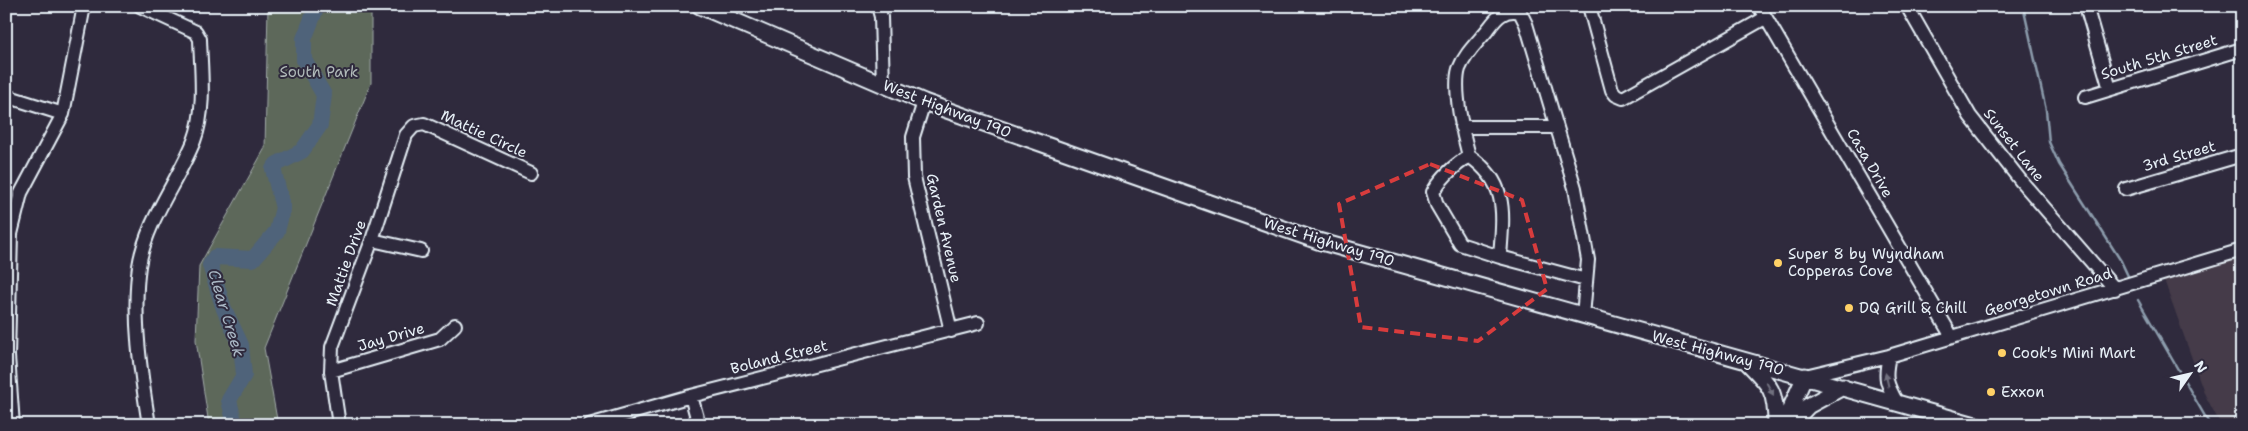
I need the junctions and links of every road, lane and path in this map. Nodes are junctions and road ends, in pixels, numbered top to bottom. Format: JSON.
{"nodes":[{"id":1,"x":84,"y":6,"type":"edge"},
{"id":2,"x":140,"y":6,"type":"edge"},
{"id":3,"x":700,"y":6,"type":"edge"},
{"id":4,"x":878,"y":6,"type":"edge"},
{"id":5,"x":1589,"y":6,"type":"edge"},
{"id":6,"x":1759,"y":6,"type":"edge"},
{"id":7,"x":1907,"y":6,"type":"edge"},
{"id":8,"x":2086,"y":6,"type":"edge"},
{"id":9,"x":1765,"y":18,"type":"junction"},
{"id":10,"x":2242,"y":49,"type":"edge"},
{"id":11,"x":883,"y":85,"type":"junction"},
{"id":12,"x":2110,"y":89,"type":"junction"},
{"id":13,"x":6,"y":96,"type":"edge"},
{"id":14,"x":2085,"y":97,"type":"dead end"},
{"id":15,"x":924,"y":102,"type":"junction"},
{"id":16,"x":63,"y":114,"type":"junction"},
{"id":17,"x":424,"y":124,"type":"joint"},
{"id":18,"x":1461,"y":127,"type":"junction"},
{"id":19,"x":1556,"y":127,"type":"junction"},
{"id":20,"x":2242,"y":155,"type":"edge"},
{"id":21,"x":1469,"y":156,"type":"junction"},
{"id":22,"x":531,"y":173,"type":"dead end"},
{"id":23,"x":2126,"y":189,"type":"dead end"},
{"id":24,"x":372,"y":240,"type":"junction"},
{"id":25,"x":2242,"y":250,"type":"edge"},
{"id":26,"x":421,"y":251,"type":"dead end"},
{"id":27,"x":1500,"y":257,"type":"junction"},
{"id":28,"x":1586,"y":280,"type":"junction"},
{"id":29,"x":2115,"y":289,"type":"junction"},
{"id":30,"x":1583,"y":316,"type":"junction"},
{"id":31,"x":978,"y":323,"type":"dead end"},
{"id":32,"x":455,"y":325,"type":"dead end"},
{"id":33,"x":951,"y":331,"type":"junction"},
{"id":34,"x":1952,"y":338,"type":"junction"},
{"id":35,"x":1889,"y":356,"type":"junction"},
{"id":36,"x":1747,"y":362,"type":"junction"},
{"id":37,"x":330,"y":371,"type":"junction"},
{"id":38,"x":1805,"y":376,"type":"junction"},
{"id":39,"x":1843,"y":387,"type":"junction"},
{"id":40,"x":691,"y":396,"type":"junction"},
{"id":41,"x":1897,"y":403,"type":"junction"},
{"id":42,"x":13,"y":425,"type":"edge"},
{"id":43,"x":149,"y":425,"type":"edge"},
{"id":44,"x":339,"y":425,"type":"edge"},
{"id":45,"x":589,"y":425,"type":"edge"},
{"id":46,"x":699,"y":425,"type":"edge"},
{"id":47,"x":1776,"y":425,"type":"edge"},
{"id":48,"x":1782,"y":425,"type":"edge"},
{"id":49,"x":1790,"y":425,"type":"edge"},
{"id":50,"x":1976,"y":425,"type":"edge"}],
"edges":[{"from":1,"to":16,"type":"street"},
{"from":2,"to":43,"type":"street"},
{"from":3,"to":11,"type":"main road","name":"West Highway 190"},
{"from":4,"to":11,"type":"street"},
{"from":5,"to":9,"type":"street"},
{"from":6,"to":9,"type":"street","name":"Casa Drive"},
{"from":7,"to":29,"type":"street","name":"Sunset Lane"},
{"from":8,"to":12,"type":"street"},
{"from":9,"to":34,"type":"street","name":"Casa Drive"},
{"from":10,"to":12,"type":"street","name":"South 5th Street"},
{"from":11,"to":15,"type":"main road","name":"West Highway 190"},
{"from":12,"to":14,"type":"street","name":"South 5th Street"},
{"from":13,"to":16,"type":"street"},
{"from":15,"to":30,"type":"main road","name":"West Highway 190"},
{"from":15,"to":33,"type":"street","name":"Garden Avenue"},
{"from":16,"to":42,"type":"street"},
{"from":17,"to":22,"type":"street","name":"Mattie Circle"},
{"from":17,"to":24,"type":"street","name":"Mattie Drive"},
{"from":18,"to":19,"type":"street"},
{"from":18,"to":19,"type":"street"},
{"from":18,"to":21,"type":"street"},
{"from":19,"to":28,"type":"street"},
{"from":20,"to":23,"type":"street","name":"3rd Street"},
{"from":21,"to":27,"type":"street"},
{"from":21,"to":27,"type":"street"},
{"from":24,"to":26,"type":"street"},
{"from":24,"to":37,"type":"street","name":"Mattie Drive"},
{"from":25,"to":29,"type":"street","name":"Georgetown Road"},
{"from":27,"to":28,"type":"street"},
{"from":28,"to":30,"type":"street"},
{"from":29,"to":34,"type":"street","name":"Georgetown Road"},
{"from":30,"to":36,"type":"main road","name":"West Highway 190"},
{"from":31,"to":33,"type":"street","name":"Boland Street"},
{"from":32,"to":37,"type":"street","name":"Jay Drive"},
{"from":33,"to":40,"type":"street","name":"Boland Street"},
{"from":34,"to":35,"type":"street","name":"Georgetown Road"},
{"from":35,"to":38,"type":"street","name":"Georgetown Road"},
{"from":41,"to":35,"type":"street","one_way":true},
{"from":36,"to":38,"type":"main road","name":"West Highway 190"},
{"from":36,"to":47,"type":"main road","one_way":true},
{"from":37,"to":44,"type":"street","name":"Mattie Drive"},
{"from":38,"to":39,"type":"main road","name":"West Highway 190"},
{"from":38,"to":48,"type":"main road"},
{"from":39,"to":41,"type":"main road","name":"West Highway 190"},
{"from":39,"to":49,"type":"main road"},
{"from":40,"to":45,"type":"street","name":"Boland Street"},
{"from":40,"to":46,"type":"street"},
{"from":41,"to":50,"type":"main road","name":"West Highway 190"}]}
